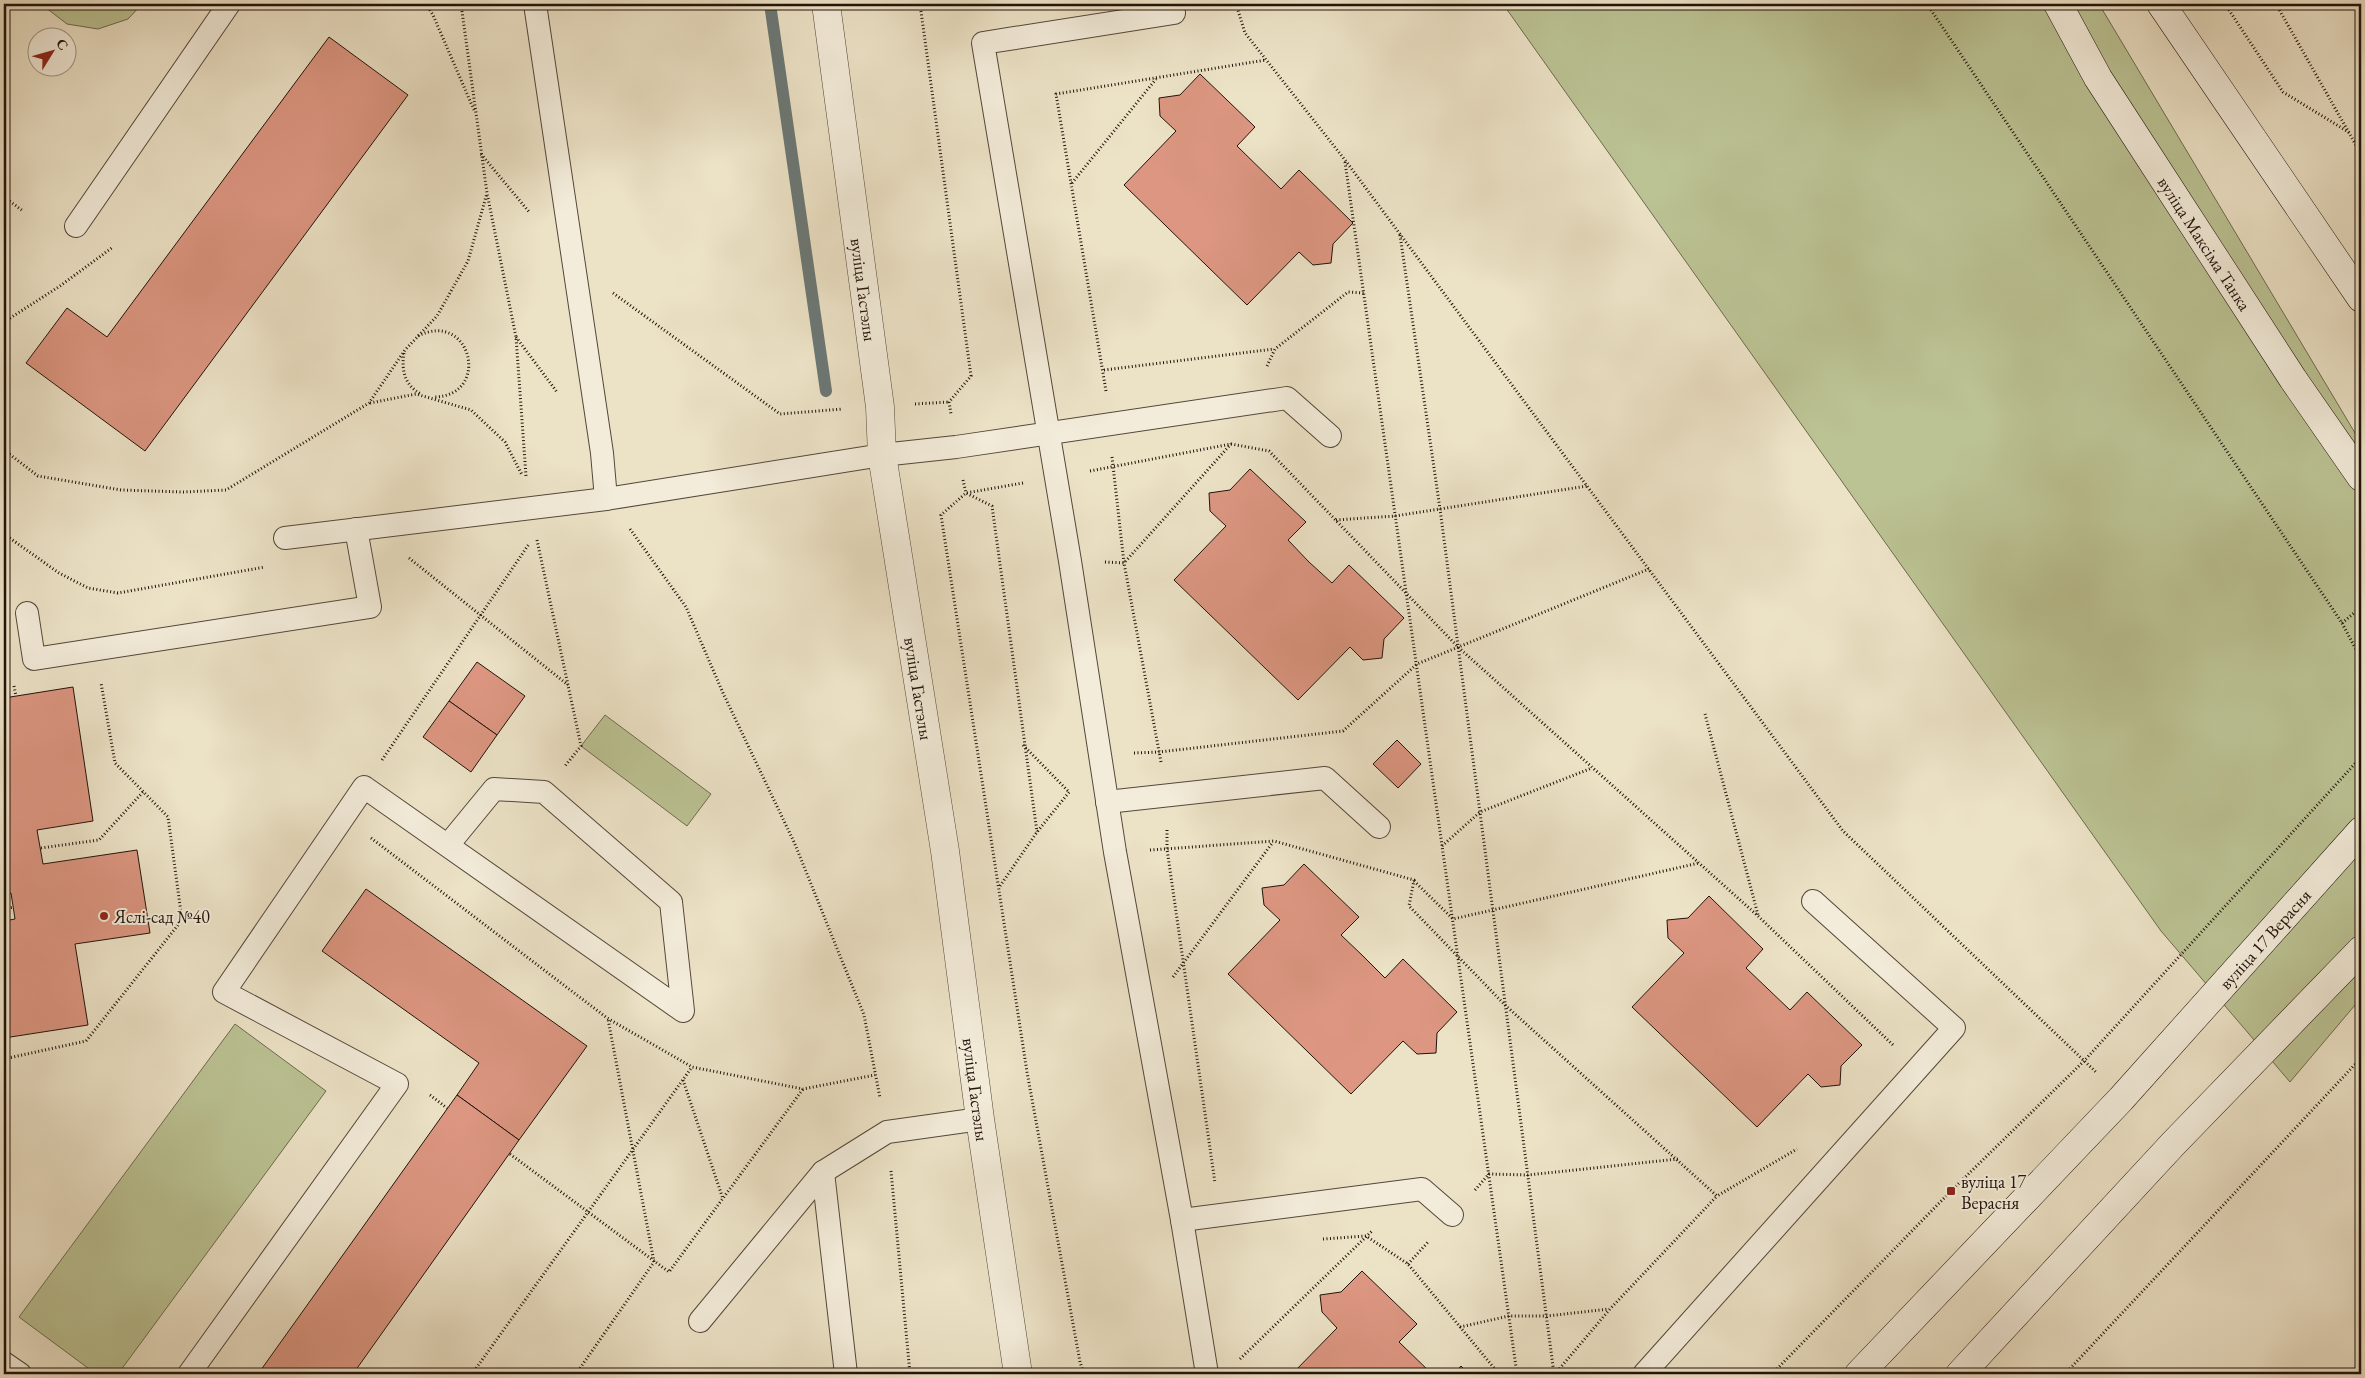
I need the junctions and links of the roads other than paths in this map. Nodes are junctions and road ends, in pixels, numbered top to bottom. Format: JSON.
{"nodes":[{"id":1,"x":229,"y":4,"type":"edge"},
{"id":2,"x":535,"y":4,"type":"edge"},
{"id":3,"x":826,"y":4,"type":"edge"},
{"id":4,"x":1170,"y":4,"type":"edge"},
{"id":5,"x":2058,"y":4,"type":"edge"},
{"id":6,"x":2161,"y":4,"type":"edge"},
{"id":7,"x":76,"y":226,"type":"dead end"},
{"id":8,"x":2361,"y":298,"type":"edge"},
{"id":9,"x":1049,"y":433,"type":"junction"},
{"id":10,"x":1330,"y":436,"type":"dead end"},
{"id":11,"x":882,"y":455,"type":"junction"},
{"id":12,"x":2361,"y":477,"type":"edge"},
{"id":13,"x":606,"y":499,"type":"junction"},
{"id":14,"x":356,"y":529,"type":"junction"},
{"id":15,"x":285,"y":538,"type":"road end"},
{"id":16,"x":27,"y":613,"type":"dead end"},
{"id":17,"x":1107,"y":802,"type":"junction"},
{"id":18,"x":1379,"y":827,"type":"dead end"},
{"id":19,"x":2361,"y":831,"type":"edge"},
{"id":20,"x":448,"y":845,"type":"junction"},
{"id":21,"x":1813,"y":901,"type":"dead end"},
{"id":22,"x":2361,"y":950,"type":"edge"},
{"id":23,"x":980,"y":1119,"type":"junction"},
{"id":24,"x":823,"y":1172,"type":"junction"},
{"id":25,"x":1452,"y":1215,"type":"road end"},
{"id":26,"x":1182,"y":1220,"type":"junction"},
{"id":27,"x":700,"y":1321,"type":"dead end"},
{"id":28,"x":4,"y":1363,"type":"edge"},
{"id":29,"x":20,"y":1374,"type":"edge"},
{"id":30,"x":189,"y":1374,"type":"edge"},
{"id":31,"x":846,"y":1374,"type":"edge"},
{"id":32,"x":1018,"y":1374,"type":"edge"},
{"id":33,"x":1207,"y":1374,"type":"edge"},
{"id":34,"x":1644,"y":1374,"type":"edge"},
{"id":35,"x":1859,"y":1374,"type":"edge"},
{"id":36,"x":1960,"y":1374,"type":"edge"}],
"edges":[{"from":1,"to":7,"type":"lane"},
{"from":2,"to":13,"type":"lane"},
{"from":3,"to":11,"type":"main road","name":"вуліца Гастэлы"},
{"from":4,"to":9,"type":"lane"},
{"from":5,"to":12,"type":"main road","name":"вуліца Максіма Танка"},
{"from":6,"to":8,"type":"main road"},
{"from":9,"to":10,"type":"lane"},
{"from":9,"to":11,"type":"lane"},
{"from":9,"to":17,"type":"lane"},
{"from":11,"to":13,"type":"lane"},
{"from":11,"to":23,"type":"main road","name":"вуліца Гастэлы"},
{"from":13,"to":14,"type":"lane"},
{"from":14,"to":15,"type":"lane"},
{"from":14,"to":16,"type":"lane"},
{"from":17,"to":18,"type":"lane"},
{"from":17,"to":26,"type":"lane"},
{"from":19,"to":35,"type":"main road","name":"вуліца 17 Верасня"},
{"from":20,"to":20,"type":"lane"},
{"from":20,"to":30,"type":"lane"},
{"from":21,"to":34,"type":"lane"},
{"from":22,"to":36,"type":"main road"},
{"from":23,"to":24,"type":"lane"},
{"from":23,"to":32,"type":"main road","name":"вуліца Гастэлы"},
{"from":24,"to":27,"type":"lane"},
{"from":24,"to":31,"type":"lane"},
{"from":25,"to":26,"type":"lane"},
{"from":26,"to":33,"type":"lane"},
{"from":28,"to":29,"type":"lane"}]}
